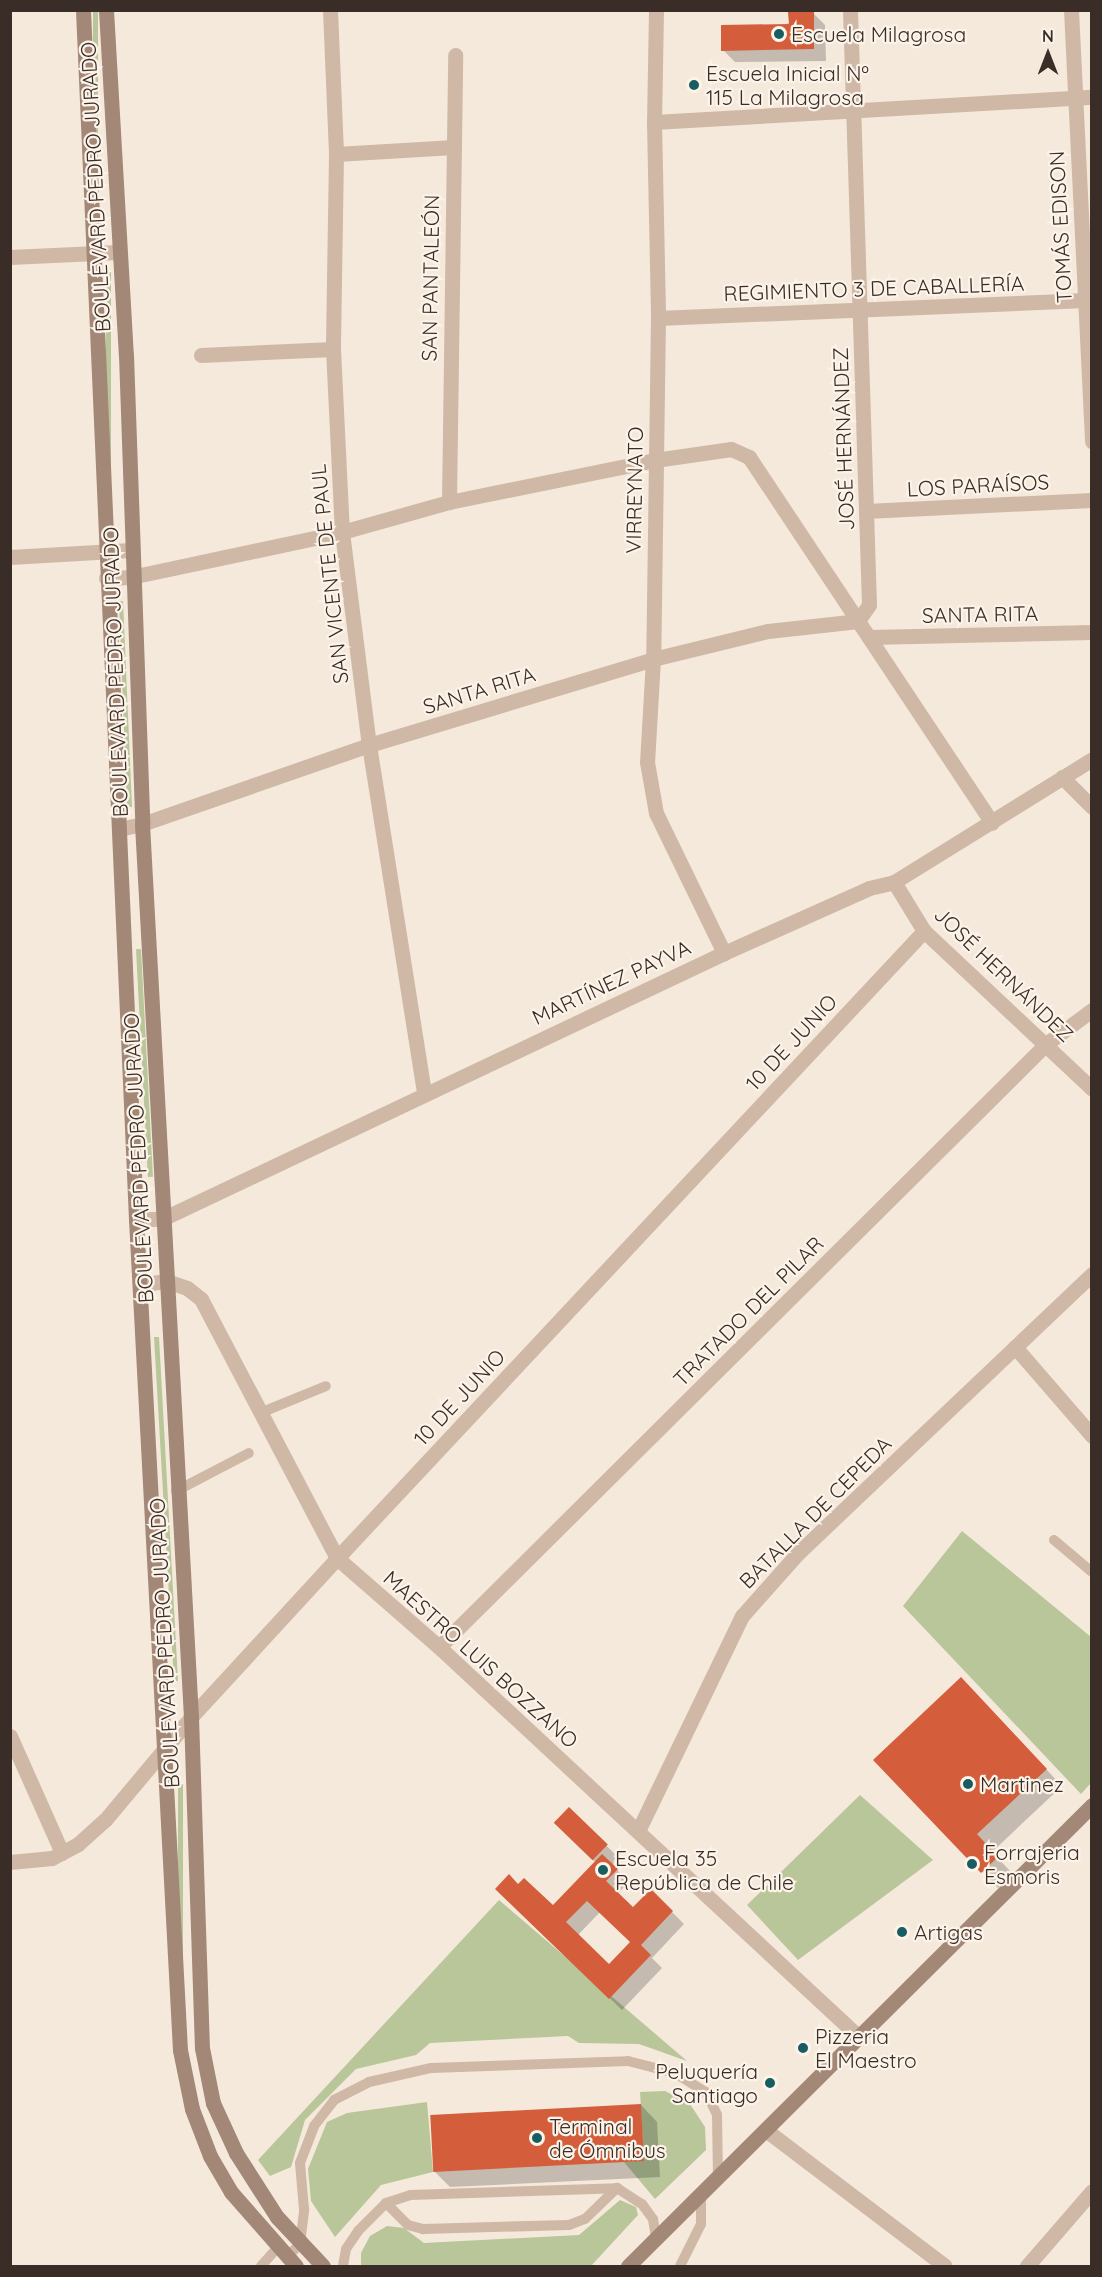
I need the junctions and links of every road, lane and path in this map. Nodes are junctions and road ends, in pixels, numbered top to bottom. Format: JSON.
{"nodes":[{"id":1,"x":82,"y":10,"type":"edge"},
{"id":2,"x":106,"y":10,"type":"edge"},
{"id":3,"x":330,"y":10,"type":"edge"},
{"id":4,"x":656,"y":10,"type":"edge"},
{"id":5,"x":850,"y":10,"type":"edge"},
{"id":6,"x":1071,"y":10,"type":"edge"},
{"id":7,"x":455,"y":55,"type":"dead end"},
{"id":8,"x":1092,"y":97,"type":"edge"},
{"id":9,"x":1075,"y":98,"type":"junction"},
{"id":10,"x":853,"y":110,"type":"junction"},
{"id":11,"x":654,"y":122,"type":"junction"},
{"id":12,"x":454,"y":147,"type":"junction"},
{"id":13,"x":336,"y":154,"type":"junction"},
{"id":14,"x":118,"y":252,"type":"junction"},
{"id":15,"x":94,"y":253,"type":"junction"},
{"id":16,"x":10,"y":257,"type":"edge"},
{"id":17,"x":1088,"y":301,"type":"edge"},
{"id":18,"x":860,"y":310,"type":"junction"},
{"id":19,"x":658,"y":318,"type":"junction"},
{"id":20,"x":333,"y":349,"type":"junction"},
{"id":21,"x":201,"y":356,"type":"dead end"},
{"id":22,"x":1092,"y":441,"type":"edge"},
{"id":23,"x":655,"y":460,"type":"junction"},
{"id":24,"x":1092,"y":500,"type":"edge"},
{"id":25,"x":449,"y":502,"type":"junction"},
{"id":26,"x":866,"y":511,"type":"junction"},
{"id":27,"x":342,"y":532,"type":"junction"},
{"id":28,"x":131,"y":550,"type":"junction"},
{"id":29,"x":105,"y":552,"type":"junction"},
{"id":30,"x":10,"y":557,"type":"edge"},
{"id":31,"x":131,"y":577,"type":"junction"},
{"id":32,"x":106,"y":578,"type":"junction"},
{"id":33,"x":858,"y":621,"type":"junction"},
{"id":34,"x":1092,"y":633,"type":"edge"},
{"id":35,"x":869,"y":637,"type":"junction"},
{"id":36,"x":652,"y":659,"type":"junction"},
{"id":37,"x":369,"y":745,"type":"junction"},
{"id":38,"x":1092,"y":759,"type":"edge"},
{"id":39,"x":1062,"y":777,"type":"junction"},
{"id":40,"x":1092,"y":807,"type":"edge"},
{"id":41,"x":992,"y":823,"type":"junction"},
{"id":42,"x":142,"y":824,"type":"junction"},
{"id":43,"x":119,"y":829,"type":"junction"},
{"id":44,"x":894,"y":882,"type":"junction"},
{"id":45,"x":924,"y":931,"type":"junction"},
{"id":46,"x":124,"y":935,"type":"junction"},
{"id":47,"x":148,"y":935,"type":"junction"},
{"id":48,"x":724,"y":953,"type":"junction"},
{"id":49,"x":1092,"y":1010,"type":"edge"},
{"id":50,"x":1046,"y":1044,"type":"junction"},
{"id":51,"x":1092,"y":1089,"type":"edge"},
{"id":52,"x":424,"y":1093,"type":"junction"},
{"id":53,"x":136,"y":1219,"type":"junction"},
{"id":54,"x":162,"y":1219,"type":"junction"},
{"id":55,"x":1092,"y":1274,"type":"edge"},
{"id":56,"x":166,"y":1281,"type":"junction"},
{"id":57,"x":140,"y":1285,"type":"junction"},
{"id":58,"x":1015,"y":1347,"type":"junction"},
{"id":59,"x":326,"y":1386,"type":"dead end"},
{"id":60,"x":260,"y":1413,"type":"junction"},
{"id":61,"x":1092,"y":1436,"type":"edge"},
{"id":62,"x":249,"y":1453,"type":"dead end"},
{"id":63,"x":176,"y":1491,"type":"junction"},
{"id":64,"x":1054,"y":1540,"type":"dead end"},
{"id":65,"x":337,"y":1558,"type":"junction"},
{"id":66,"x":1092,"y":1572,"type":"edge"},
{"id":67,"x":439,"y":1647,"type":"junction"},
{"id":68,"x":191,"y":1717,"type":"junction"},
{"id":69,"x":10,"y":1736,"type":"edge"},
{"id":70,"x":166,"y":1751,"type":"junction"},
{"id":71,"x":1092,"y":1805,"type":"edge"},
{"id":72,"x":638,"y":1831,"type":"junction"},
{"id":73,"x":62,"y":1853,"type":"junction"},
{"id":74,"x":10,"y":1862,"type":"edge"},
{"id":75,"x":201,"y":2036,"type":"junction"},
{"id":76,"x":859,"y":2037,"type":"junction"},
{"id":77,"x":179,"y":2038,"type":"junction"},
{"id":78,"x":767,"y":2131,"type":"junction"},
{"id":79,"x":238,"y":2157,"type":"junction"},
{"id":80,"x":220,"y":2173,"type":"junction"},
{"id":81,"x":718,"y":2181,"type":"junction"},
{"id":82,"x":617,"y":2188,"type":"junction"},
{"id":83,"x":1092,"y":2191,"type":"edge"},
{"id":84,"x":701,"y":2196,"type":"junction"},
{"id":85,"x":386,"y":2203,"type":"junction"},
{"id":86,"x":656,"y":2239,"type":"junction"},
{"id":87,"x":300,"y":2244,"type":"junction"},
{"id":88,"x":287,"y":2257,"type":"edge"},
{"id":89,"x":261,"y":2266,"type":"edge"},
{"id":90,"x":323,"y":2266,"type":"edge"},
{"id":91,"x":343,"y":2266,"type":"edge"},
{"id":92,"x":628,"y":2266,"type":"edge"},
{"id":93,"x":680,"y":2266,"type":"edge"},
{"id":94,"x":945,"y":2266,"type":"edge"},
{"id":95,"x":1027,"y":2266,"type":"edge"}],
"edges":[{"from":1,"to":15,"type":"main road","name":"BOULEVARD PEDRO JURADO"},
{"from":2,"to":14,"type":"main road","name":"BOULEVARD PEDRO JURADO"},
{"from":3,"to":13,"type":"street","name":"SAN VICENTE DE PAUL"},
{"from":4,"to":11,"type":"street","name":"VIRREYNATO"},
{"from":5,"to":10,"type":"street","name":"JOSÉ HERNÁNDEZ"},
{"from":6,"to":9,"type":"street","name":"TOMÁS EDISON"},
{"from":7,"to":12,"type":"street","name":"SAN PANTALEÓN"},
{"from":8,"to":9,"type":"street"},
{"from":9,"to":10,"type":"street"},
{"from":9,"to":17,"type":"street","name":"TOMÁS EDISON"},
{"from":10,"to":11,"type":"street"},
{"from":10,"to":18,"type":"street","name":"JOSÉ HERNÁNDEZ"},
{"from":11,"to":19,"type":"street","name":"VIRREYNATO"},
{"from":12,"to":13,"type":"street"},
{"from":12,"to":25,"type":"street","name":"SAN PANTALEÓN"},
{"from":13,"to":20,"type":"street","name":"SAN VICENTE DE PAUL"},
{"from":14,"to":15,"type":"street"},
{"from":14,"to":28,"type":"main road","name":"BOULEVARD PEDRO JURADO"},
{"from":15,"to":16,"type":"street"},
{"from":15,"to":29,"type":"main road","name":"BOULEVARD PEDRO JURADO"},
{"from":17,"to":18,"type":"street","name":"REGIMIENTO 3 DE CABALLERÍA"},
{"from":17,"to":22,"type":"street","name":"TOMÁS EDISON"},
{"from":18,"to":19,"type":"street","name":"REGIMIENTO 3 DE CABALLERÍA"},
{"from":18,"to":26,"type":"street","name":"JOSÉ HERNÁNDEZ"},
{"from":19,"to":23,"type":"street","name":"VIRREYNATO"},
{"from":20,"to":21,"type":"street"},
{"from":20,"to":27,"type":"street","name":"SAN VICENTE DE PAUL"},
{"from":23,"to":25,"type":"street"},
{"from":23,"to":33,"type":"street"},
{"from":23,"to":36,"type":"street","name":"VIRREYNATO"},
{"from":24,"to":26,"type":"street","name":"LOS PARAÍSOS"},
{"from":25,"to":27,"type":"street"},
{"from":26,"to":33,"type":"street","name":"JOSÉ HERNÁNDEZ"},
{"from":27,"to":31,"type":"street"},
{"from":27,"to":37,"type":"street","name":"SAN VICENTE DE PAUL"},
{"from":28,"to":29,"type":"street"},
{"from":28,"to":31,"type":"main road","name":"BOULEVARD PEDRO JURADO"},
{"from":29,"to":30,"type":"street"},
{"from":29,"to":32,"type":"main road","name":"BOULEVARD PEDRO JURADO"},
{"from":31,"to":32,"type":"street"},
{"from":31,"to":42,"type":"main road","name":"BOULEVARD PEDRO JURADO"},
{"from":32,"to":43,"type":"main road","name":"BOULEVARD PEDRO JURADO"},
{"from":33,"to":35,"type":"street"},
{"from":33,"to":36,"type":"street","name":"SANTA RITA"},
{"from":34,"to":35,"type":"street","name":"SANTA RITA"},
{"from":35,"to":41,"type":"street"},
{"from":36,"to":37,"type":"street","name":"SANTA RITA"},
{"from":36,"to":48,"type":"street","name":"VIRREYNATO"},
{"from":37,"to":42,"type":"street","name":"SANTA RITA"},
{"from":37,"to":52,"type":"street","name":"SAN VICENTE DE PAUL"},
{"from":38,"to":39,"type":"street","name":"MARTÍNEZ PAYVA"},
{"from":39,"to":40,"type":"street"},
{"from":39,"to":41,"type":"street","name":"MARTÍNEZ PAYVA"},
{"from":41,"to":44,"type":"street","name":"MARTÍNEZ PAYVA"},
{"from":42,"to":43,"type":"street","name":"SANTA RITA"},
{"from":42,"to":47,"type":"main road","name":"BOULEVARD PEDRO JURADO"},
{"from":43,"to":46,"type":"main road","name":"BOULEVARD PEDRO JURADO"},
{"from":44,"to":45,"type":"street","name":"JOSÉ HERNÁNDEZ"},
{"from":44,"to":48,"type":"street","name":"MARTÍNEZ PAYVA"},
{"from":45,"to":50,"type":"street","name":"JOSÉ HERNÁNDEZ"},
{"from":45,"to":65,"type":"street","name":"10 DE JUNIO"},
{"from":46,"to":47,"type":"main road"},
{"from":46,"to":53,"type":"main road","name":"BOULEVARD PEDRO JURADO"},
{"from":47,"to":54,"type":"main road","name":"BOULEVARD PEDRO JURADO"},
{"from":48,"to":52,"type":"street","name":"MARTÍNEZ PAYVA"},
{"from":49,"to":50,"type":"street","name":"TRATADO DEL PILAR"},
{"from":50,"to":51,"type":"street","name":"JOSÉ HERNÁNDEZ"},
{"from":50,"to":67,"type":"street","name":"TRATADO DEL PILAR"},
{"from":52,"to":54,"type":"street","name":"MARTÍNEZ PAYVA"},
{"from":53,"to":54,"type":"street","name":"MARTÍNEZ PAYVA"},
{"from":53,"to":57,"type":"main road","name":"BOULEVARD PEDRO JURADO"},
{"from":54,"to":56,"type":"main road","name":"BOULEVARD PEDRO JURADO"},
{"from":55,"to":58,"type":"street","name":"BATALLA DE CEPEDA"},
{"from":56,"to":57,"type":"street"},
{"from":56,"to":60,"type":"street","name":"MAESTRO LUIS BOZZANO"},
{"from":56,"to":63,"type":"main road","name":"BOULEVARD PEDRO JURADO"},
{"from":57,"to":70,"type":"main road","name":"BOULEVARD PEDRO JURADO"},
{"from":58,"to":61,"type":"street"},
{"from":58,"to":72,"type":"street","name":"BATALLA DE CEPEDA"},
{"from":59,"to":60,"type":"lane"},
{"from":60,"to":65,"type":"street","name":"MAESTRO LUIS BOZZANO"},
{"from":62,"to":63,"type":"lane"},
{"from":63,"to":68,"type":"main road","name":"BOULEVARD PEDRO JURADO"},
{"from":64,"to":66,"type":"lane"},
{"from":65,"to":67,"type":"street","name":"MAESTRO LUIS BOZZANO"},
{"from":65,"to":68,"type":"street","name":"10 DE JUNIO"},
{"from":67,"to":72,"type":"street","name":"MAESTRO LUIS BOZZANO"},
{"from":68,"to":70,"type":"street","name":"10 DE JUNIO"},
{"from":68,"to":75,"type":"main road","name":"BOULEVARD PEDRO JURADO"},
{"from":69,"to":73,"type":"street"},
{"from":70,"to":73,"type":"street","name":"10 DE JUNIO"},
{"from":70,"to":77,"type":"main road","name":"BOULEVARD PEDRO JURADO"},
{"from":71,"to":76,"type":"main road"},
{"from":72,"to":76,"type":"street","name":"MAESTRO LUIS BOZZANO"},
{"from":73,"to":74,"type":"street","name":"10 DE JUNIO"},
{"from":75,"to":77,"type":"main road"},
{"from":75,"to":79,"type":"main road","name":"BOULEVARD PEDRO JURADO"},
{"from":76,"to":78,"type":"main road"},
{"from":77,"to":80,"type":"main road","name":"BOULEVARD PEDRO JURADO"},
{"from":78,"to":81,"type":"main road"},
{"from":78,"to":94,"type":"street"},
{"from":79,"to":80,"type":"main road"},
{"from":79,"to":87,"type":"main road","name":"BOULEVARD PEDRO JURADO"},
{"from":80,"to":88,"type":"main road","name":"BOULEVARD PEDRO JURADO"},
{"from":81,"to":84,"type":"main road"},
{"from":81,"to":87,"type":"lane"},
{"from":82,"to":85,"type":"lane"},
{"from":82,"to":85,"type":"lane"},
{"from":82,"to":86,"type":"lane"},
{"from":83,"to":95,"type":"street"},
{"from":84,"to":86,"type":"main road"},
{"from":84,"to":93,"type":"lane"},
{"from":85,"to":91,"type":"lane"},
{"from":86,"to":92,"type":"main road"},
{"from":87,"to":88,"type":"lane"},
{"from":87,"to":90,"type":"main road","name":"BOULEVARD PEDRO JURADO"},
{"from":88,"to":89,"type":"lane"}]}
